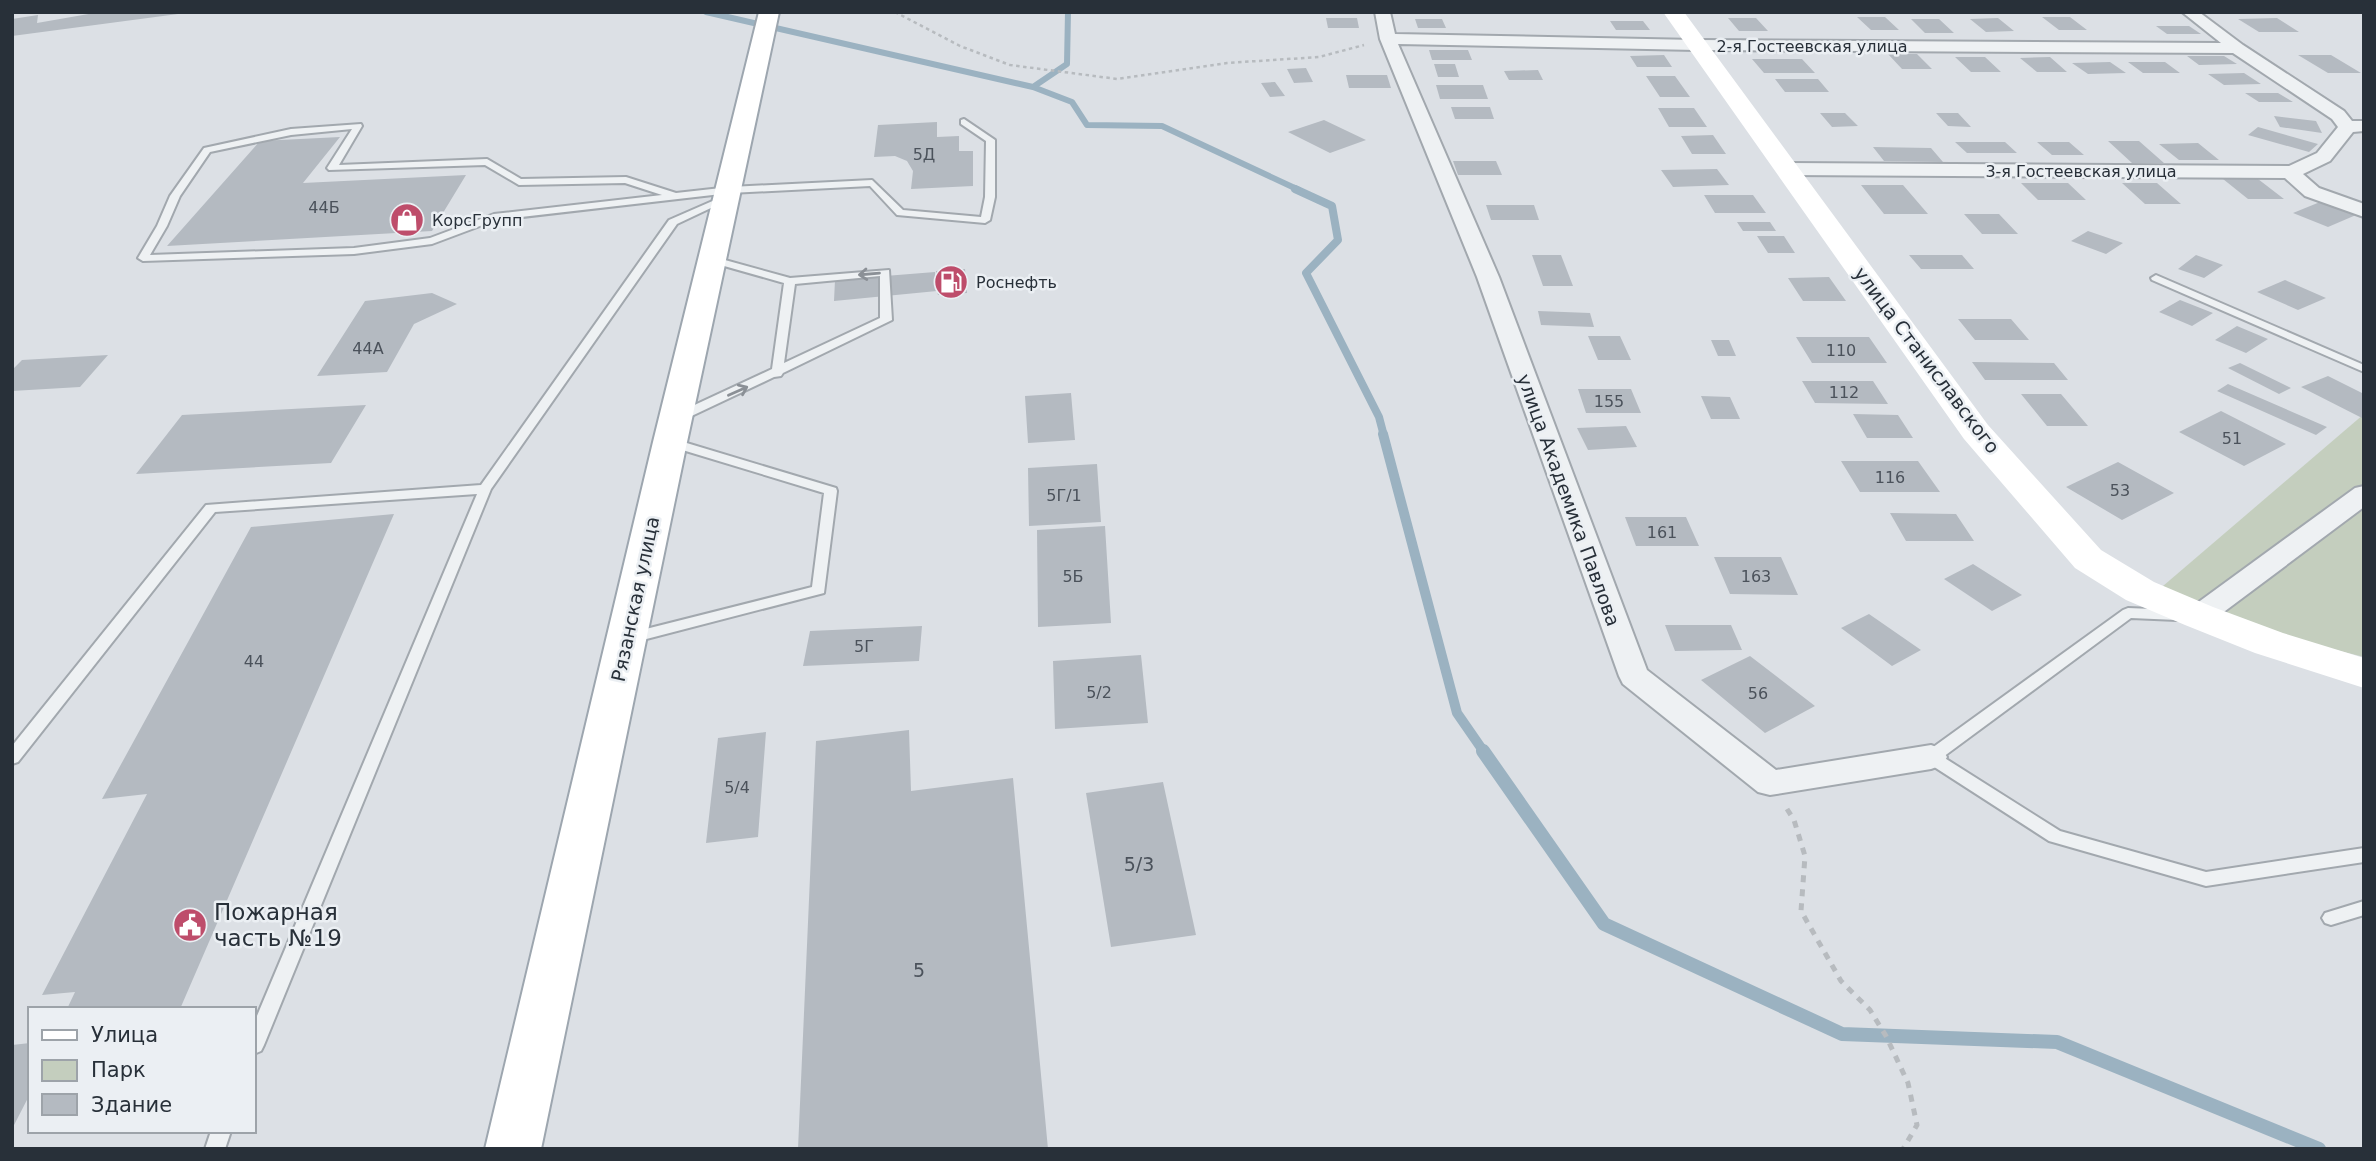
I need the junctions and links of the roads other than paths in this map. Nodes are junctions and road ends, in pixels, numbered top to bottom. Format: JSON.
{"nodes":[{"id":1,"x":769,"y":12,"type":"edge"},
{"id":2,"x":1382,"y":12,"type":"edge"},
{"id":3,"x":1673,"y":12,"type":"edge"},
{"id":4,"x":2189,"y":12,"type":"edge"},
{"id":5,"x":1388,"y":39,"type":"junction"},
{"id":6,"x":1696,"y":45,"type":"junction"},
{"id":7,"x":2237,"y":48,"type":"junction"},
{"id":8,"x":964,"y":122,"type":"dead end"},
{"id":9,"x":2356,"y":126,"type":"edge"},
{"id":10,"x":1788,"y":169,"type":"junction"},
{"id":11,"x":2290,"y":172,"type":"junction"},
{"id":12,"x":729,"y":194,"type":"junction"},
{"id":13,"x":675,"y":196,"type":"junction"},
{"id":14,"x":2364,"y":211,"type":"edge"},
{"id":15,"x":714,"y":260,"type":"junction"},
{"id":16,"x":2156,"y":278,"type":"dead end"},
{"id":17,"x":790,"y":281,"type":"junction"},
{"id":18,"x":2364,"y":369,"type":"edge"},
{"id":19,"x":777,"y":373,"type":"junction"},
{"id":20,"x":673,"y":430,"type":"junction"},
{"id":21,"x":485,"y":489,"type":"junction"},
{"id":22,"x":2364,"y":494,"type":"edge"},
{"id":23,"x":2199,"y":616,"type":"junction"},
{"id":24,"x":626,"y":639,"type":"junction"},
{"id":25,"x":2364,"y":673,"type":"edge"},
{"id":26,"x":1931,"y":757,"type":"junction"},
{"id":27,"x":12,"y":758,"type":"edge"},
{"id":28,"x":2364,"y":855,"type":"edge"},
{"id":29,"x":2364,"y":908,"type":"edge"},
{"id":30,"x":2331,"y":918,"type":"dead end"},
{"id":31,"x":256,"y":1040,"type":"edge"},
{"id":32,"x":513,"y":1149,"type":"edge"}],
"edges":[{"from":1,"to":12,"type":"main road","name":"Рязанская улица"},
{"from":2,"to":5,"type":"street","name":"улица Академика Павлова"},
{"from":3,"to":6,"type":"main road","name":"улица Станиславского"},
{"from":4,"to":7,"type":"street"},
{"from":5,"to":6,"type":"street","name":"2-я Гостеевская улица"},
{"from":5,"to":26,"type":"street","name":"улица Академика Павлова"},
{"from":6,"to":7,"type":"street","name":"2-я Гостеевская улица"},
{"from":6,"to":10,"type":"main road","name":"улица Станиславского"},
{"from":7,"to":9,"type":"street"},
{"from":8,"to":12,"type":"lane"},
{"from":9,"to":11,"type":"street"},
{"from":10,"to":11,"type":"street","name":"3-я Гостеевская улица"},
{"from":10,"to":23,"type":"main road","name":"улица Станиславского"},
{"from":11,"to":14,"type":"street"},
{"from":12,"to":13,"type":"lane"},
{"from":12,"to":15,"type":"main road","name":"Рязанская улица"},
{"from":12,"to":21,"type":"lane"},
{"from":13,"to":13,"type":"lane"},
{"from":15,"to":17,"type":"lane"},
{"from":15,"to":20,"type":"main road","name":"Рязанская улица"},
{"from":16,"to":18,"type":"lane"},
{"from":17,"to":19,"type":"lane"},
{"from":19,"to":17,"type":"lane","one_way":true},
{"from":20,"to":19,"type":"lane","one_way":true},
{"from":20,"to":24,"type":"main road","name":"Рязанская улица"},
{"from":20,"to":24,"type":"lane"},
{"from":21,"to":27,"type":"lane"},
{"from":21,"to":31,"type":"lane"},
{"from":22,"to":23,"type":"street"},
{"from":23,"to":25,"type":"main road","name":"улица Станиславского"},
{"from":23,"to":26,"type":"lane"},
{"from":24,"to":32,"type":"main road","name":"Рязанская улица"},
{"from":26,"to":28,"type":"lane"},
{"from":29,"to":30,"type":"lane"}]}
